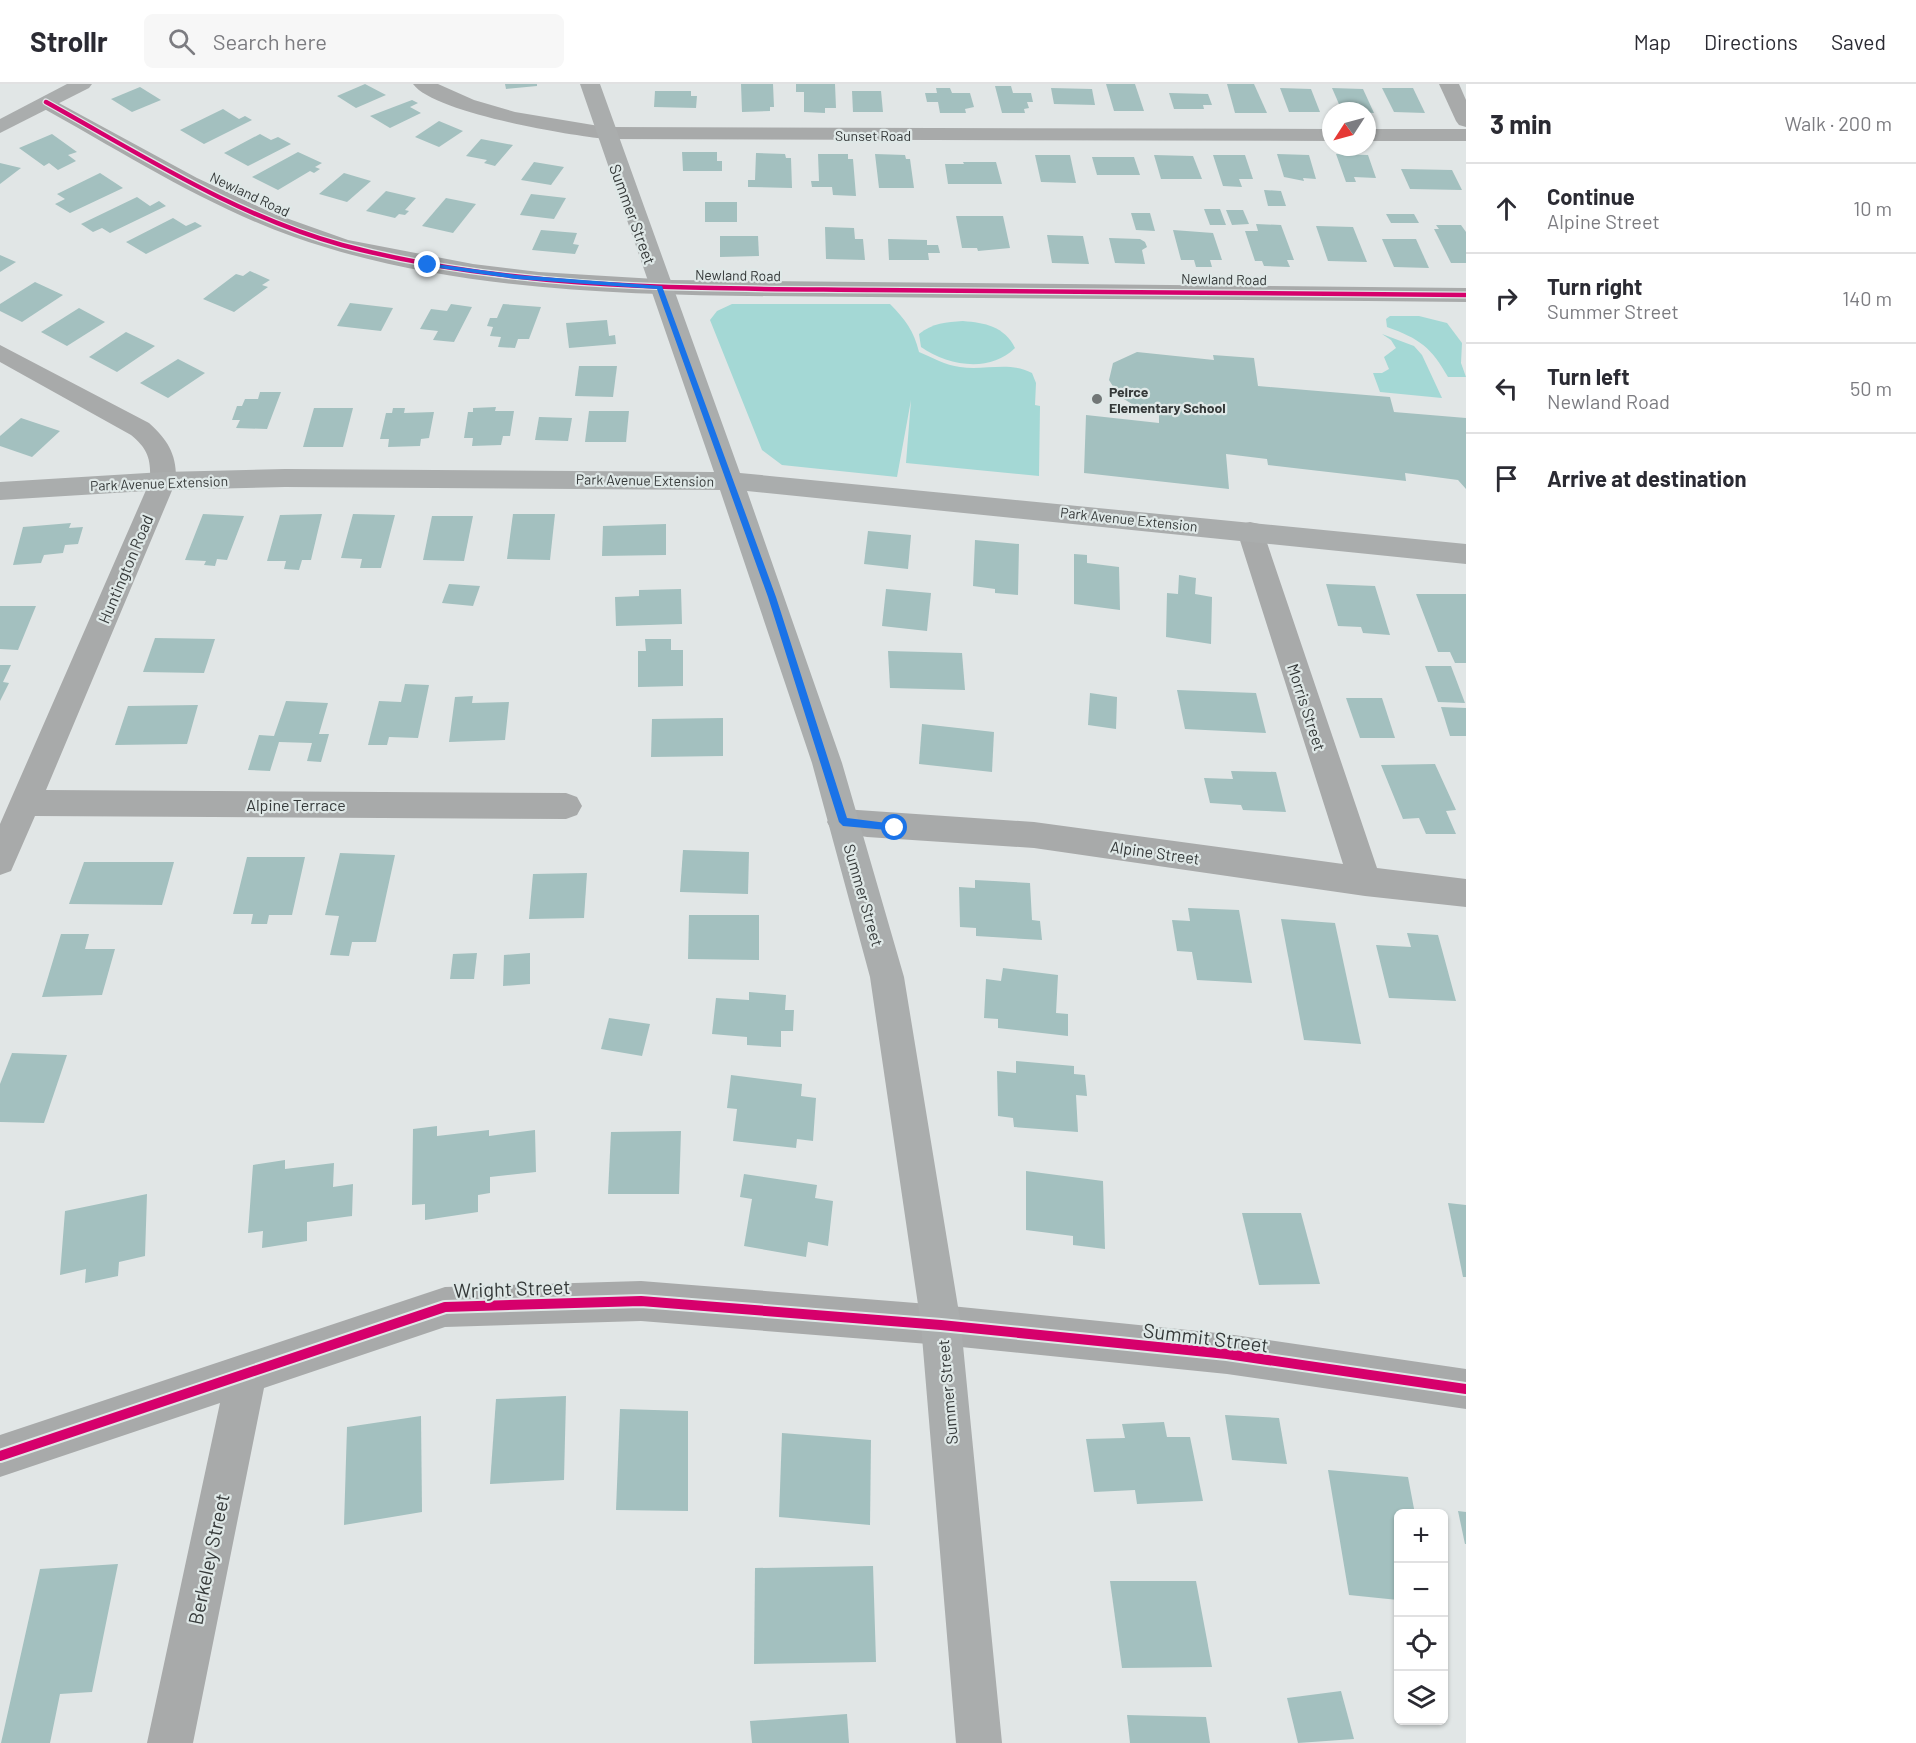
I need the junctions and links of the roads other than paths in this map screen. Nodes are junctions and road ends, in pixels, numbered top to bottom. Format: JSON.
{"nodes":[{"id":1,"x":82,"y":84,"type":"edge"},
{"id":2,"x":423,"y":84,"type":"edge"},
{"id":3,"x":590,"y":84,"type":"edge"},
{"id":4,"x":1449,"y":84,"type":"edge"},
{"id":5,"x":46,"y":102,"type":"junction"},
{"id":6,"x":1466,"y":121,"type":"edge"},
{"id":7,"x":0,"y":127,"type":"edge"},
{"id":8,"x":605,"y":133,"type":"junction"},
{"id":9,"x":1322,"y":135,"type":"edge"},
{"id":10,"x":1376,"y":135,"type":"edge"},
{"id":11,"x":1466,"y":135,"type":"edge"},
{"id":12,"x":660,"y":287,"type":"junction"},
{"id":13,"x":1466,"y":296,"type":"edge"},
{"id":14,"x":0,"y":352,"type":"edge"},
{"id":15,"x":163,"y":481,"type":"junction"},
{"id":16,"x":731,"y":481,"type":"junction"},
{"id":17,"x":0,"y":491,"type":"edge"},
{"id":18,"x":1250,"y":531,"type":"junction"},
{"id":19,"x":1466,"y":554,"type":"edge"},
{"id":20,"x":26,"y":802,"type":"junction"},
{"id":21,"x":566,"y":806,"type":"dead end"},
{"id":22,"x":843,"y":822,"type":"junction"},
{"id":23,"x":0,"y":861,"type":"edge"},
{"id":24,"x":1365,"y":882,"type":"junction"},
{"id":25,"x":1466,"y":893,"type":"edge"},
{"id":26,"x":940,"y":1325,"type":"junction"},
{"id":27,"x":246,"y":1375,"type":"junction"},
{"id":28,"x":1466,"y":1389,"type":"edge"},
{"id":29,"x":0,"y":1456,"type":"edge"},
{"id":30,"x":170,"y":1743,"type":"edge"},
{"id":31,"x":980,"y":1743,"type":"edge"}],
"edges":[{"from":1,"to":5,"type":"main road"},
{"from":2,"to":8,"type":"street","name":"Sunset Road"},
{"from":3,"to":8,"type":"main road","name":"Summer Street"},
{"from":4,"to":6,"type":"street"},
{"from":5,"to":7,"type":"main road"},
{"from":5,"to":12,"type":"street","name":"Newland Road"},
{"from":8,"to":9,"type":"street","name":"Sunset Road"},
{"from":8,"to":12,"type":"main road","name":"Summer Street"},
{"from":10,"to":11,"type":"street"},
{"from":12,"to":13,"type":"street","name":"Newland Road"},
{"from":12,"to":16,"type":"main road","name":"Summer Street"},
{"from":14,"to":15,"type":"street","name":"Huntington Road"},
{"from":15,"to":16,"type":"main road","name":"Park Avenue Extension"},
{"from":15,"to":17,"type":"main road","name":"Park Avenue Extension"},
{"from":15,"to":20,"type":"street","name":"Huntington Road"},
{"from":16,"to":18,"type":"main road","name":"Park Avenue Extension"},
{"from":16,"to":22,"type":"main road","name":"Summer Street"},
{"from":18,"to":19,"type":"main road","name":"Park Avenue Extension"},
{"from":18,"to":24,"type":"street","name":"Morris Street"},
{"from":20,"to":21,"type":"street","name":"Alpine Terrace"},
{"from":20,"to":23,"type":"street","name":"Huntington Road"},
{"from":22,"to":24,"type":"street","name":"Alpine Street"},
{"from":22,"to":26,"type":"main road","name":"Summer Street"},
{"from":24,"to":25,"type":"street","name":"Alpine Street"},
{"from":26,"to":27,"type":"street","name":"Wright Street"},
{"from":26,"to":28,"type":"street","name":"Summit Street"},
{"from":26,"to":31,"type":"main road","name":"Summer Street"},
{"from":27,"to":29,"type":"street","name":"Wright Street"},
{"from":27,"to":30,"type":"street","name":"Berkeley Street"}]}
